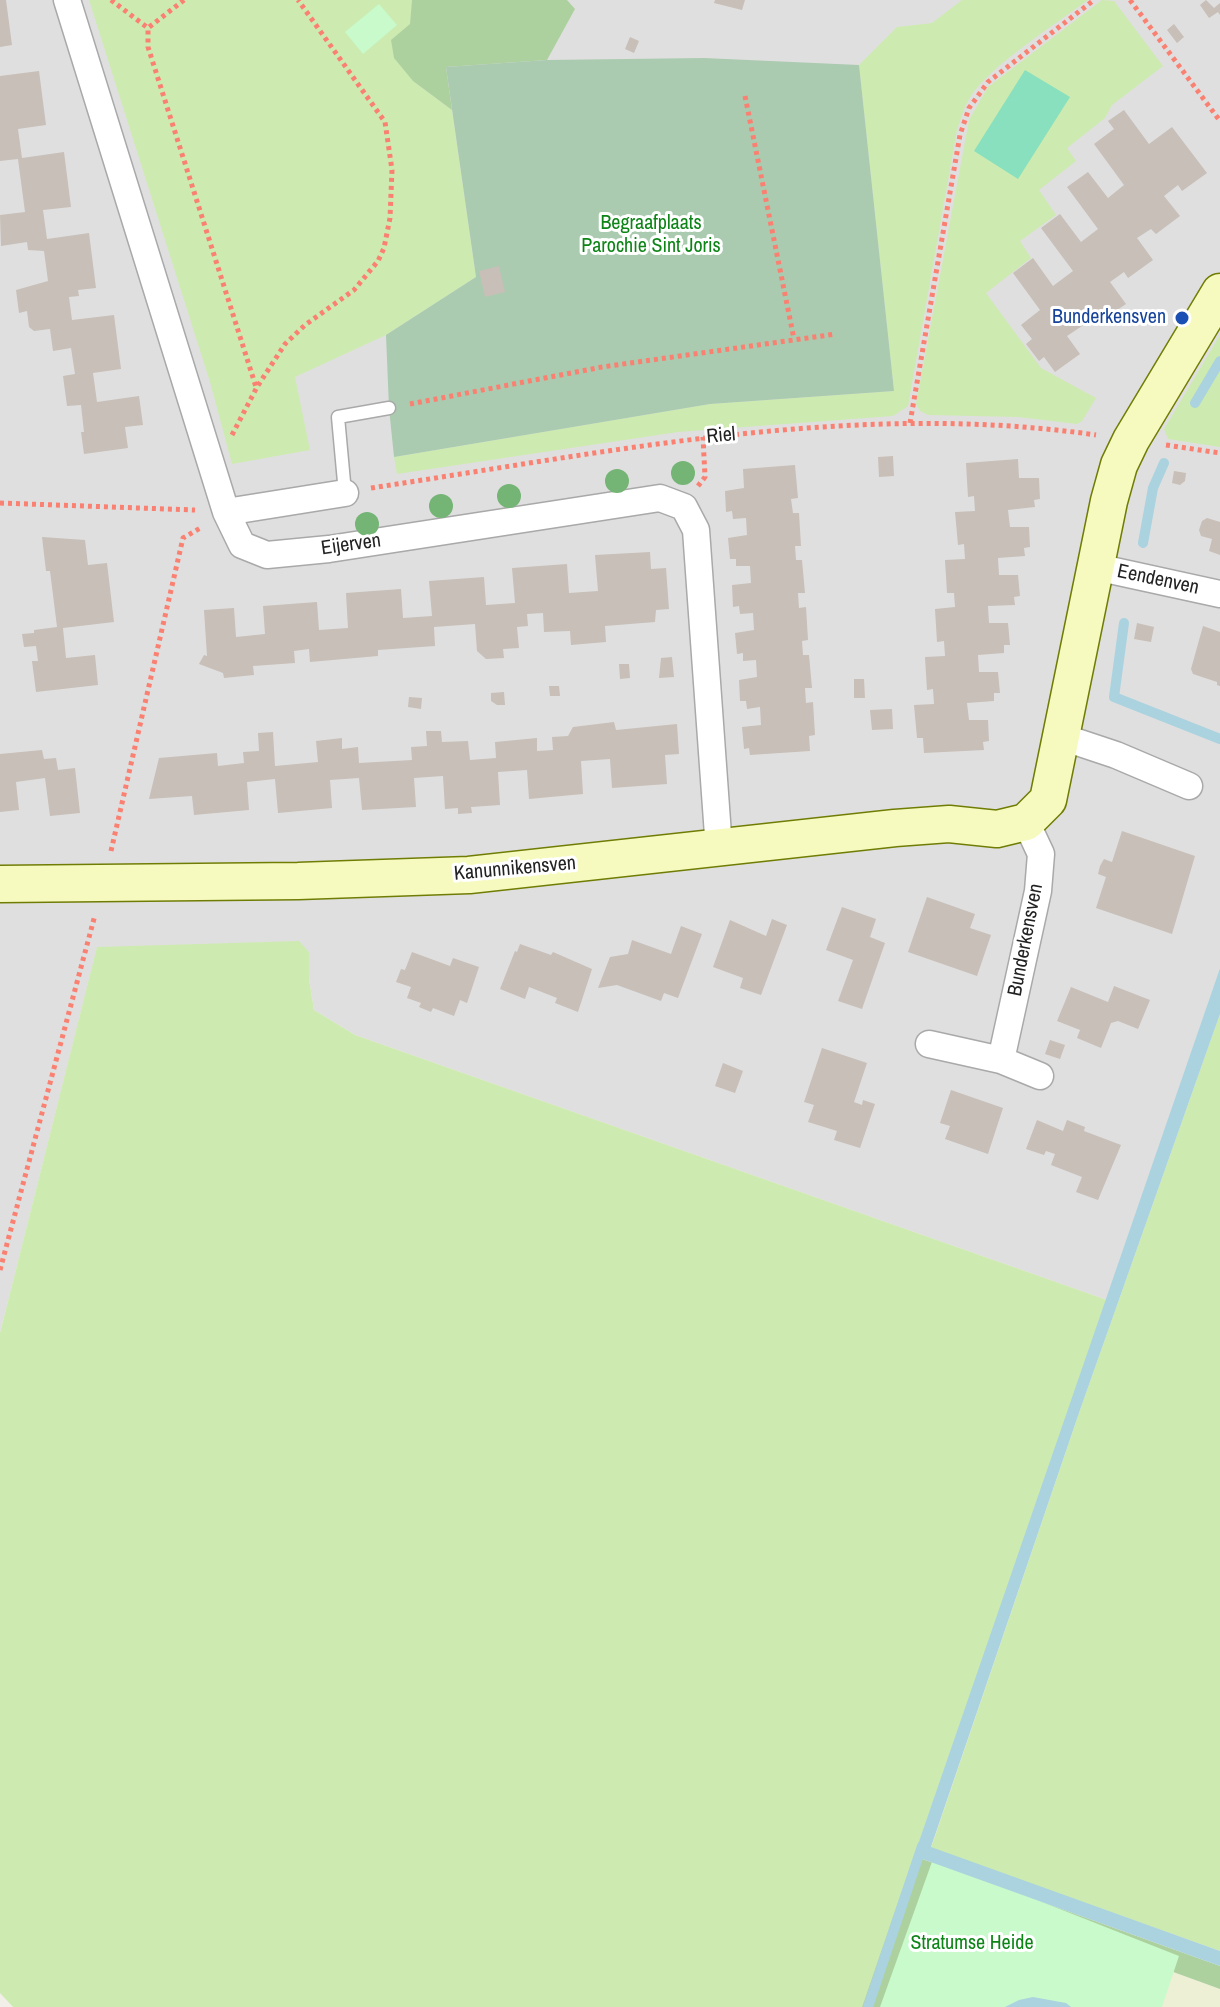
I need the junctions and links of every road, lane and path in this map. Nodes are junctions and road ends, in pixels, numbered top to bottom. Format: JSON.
{"nodes":[{"id":1,"x":67,"y":0,"type":"edge"},
{"id":2,"x":111,"y":0,"type":"edge"},
{"id":3,"x":184,"y":0,"type":"edge"},
{"id":4,"x":298,"y":0,"type":"edge"},
{"id":5,"x":1094,"y":0,"type":"edge"},
{"id":6,"x":1130,"y":0,"type":"edge"},
{"id":7,"x":148,"y":28,"type":"junction"},
{"id":8,"x":745,"y":96,"type":"dead end"},
{"id":9,"x":1220,"y":121,"type":"edge"},
{"id":10,"x":1220,"y":292,"type":"edge"},
{"id":11,"x":836,"y":334,"type":"dead end"},
{"id":12,"x":794,"y":339,"type":"junction"},
{"id":13,"x":257,"y":387,"type":"junction"},
{"id":14,"x":389,"y":408,"type":"joint"},
{"id":15,"x":910,"y":423,"type":"junction"},
{"id":16,"x":703,"y":437,"type":"junction"},
{"id":17,"x":1131,"y":440,"type":"junction"},
{"id":18,"x":1220,"y":453,"type":"edge"},
{"id":19,"x":215,"y":468,"type":"junction"},
{"id":20,"x":345,"y":493,"type":"junction"},
{"id":21,"x":0,"y":503,"type":"edge"},
{"id":22,"x":684,"y":507,"type":"junction"},
{"id":23,"x":226,"y":512,"type":"junction"},
{"id":24,"x":1096,"y":567,"type":"junction"},
{"id":25,"x":1220,"y":594,"type":"edge"},
{"id":26,"x":1062,"y":737,"type":"junction"},
{"id":27,"x":1189,"y":786,"type":"dead end"},
{"id":28,"x":1026,"y":822,"type":"junction"},
{"id":29,"x":719,"y":849,"type":"junction"},
{"id":30,"x":104,"y":883,"type":"junction"},
{"id":31,"x":0,"y":884,"type":"edge"},
{"id":32,"x":929,"y":1044,"type":"dead end"},
{"id":33,"x":1001,"y":1060,"type":"junction"},
{"id":34,"x":1040,"y":1076,"type":"dead end"},
{"id":35,"x":0,"y":1270,"type":"edge"}],
"edges":[{"from":1,"to":19,"type":"street","name":"Eijerven"},
{"from":2,"to":7,"type":"path"},
{"from":3,"to":7,"type":"path"},
{"from":4,"to":13,"type":"path"},
{"from":5,"to":15,"type":"path"},
{"from":6,"to":9,"type":"path"},
{"from":7,"to":13,"type":"path"},
{"from":8,"to":12,"type":"path"},
{"from":10,"to":17,"type":"street"},
{"from":11,"to":12,"type":"path"},
{"from":12,"to":14,"type":"path"},
{"from":13,"to":19,"type":"path"},
{"from":14,"to":20,"type":"lane"},
{"from":15,"to":16,"type":"path","name":"Riel"},
{"from":15,"to":17,"type":"path","name":"Riel"},
{"from":16,"to":20,"type":"path","name":"Riel"},
{"from":16,"to":22,"type":"path"},
{"from":17,"to":18,"type":"path","name":"Riel"},
{"from":17,"to":24,"type":"street"},
{"from":19,"to":23,"type":"street","name":"Eijerven"},
{"from":20,"to":23,"type":"street"},
{"from":21,"to":23,"type":"path"},
{"from":22,"to":23,"type":"street","name":"Eijerven"},
{"from":22,"to":29,"type":"street"},
{"from":23,"to":30,"type":"path"},
{"from":24,"to":25,"type":"street","name":"Eendenven"},
{"from":24,"to":26,"type":"street"},
{"from":26,"to":27,"type":"street"},
{"from":26,"to":28,"type":"street"},
{"from":28,"to":29,"type":"street","name":"Kanunnikensven"},
{"from":28,"to":33,"type":"street","name":"Bunderkensven"},
{"from":29,"to":30,"type":"street","name":"Kanunnikensven"},
{"from":30,"to":31,"type":"street","name":"Kanunnikensven"},
{"from":30,"to":35,"type":"path"},
{"from":32,"to":33,"type":"street"},
{"from":33,"to":34,"type":"street"}]}
